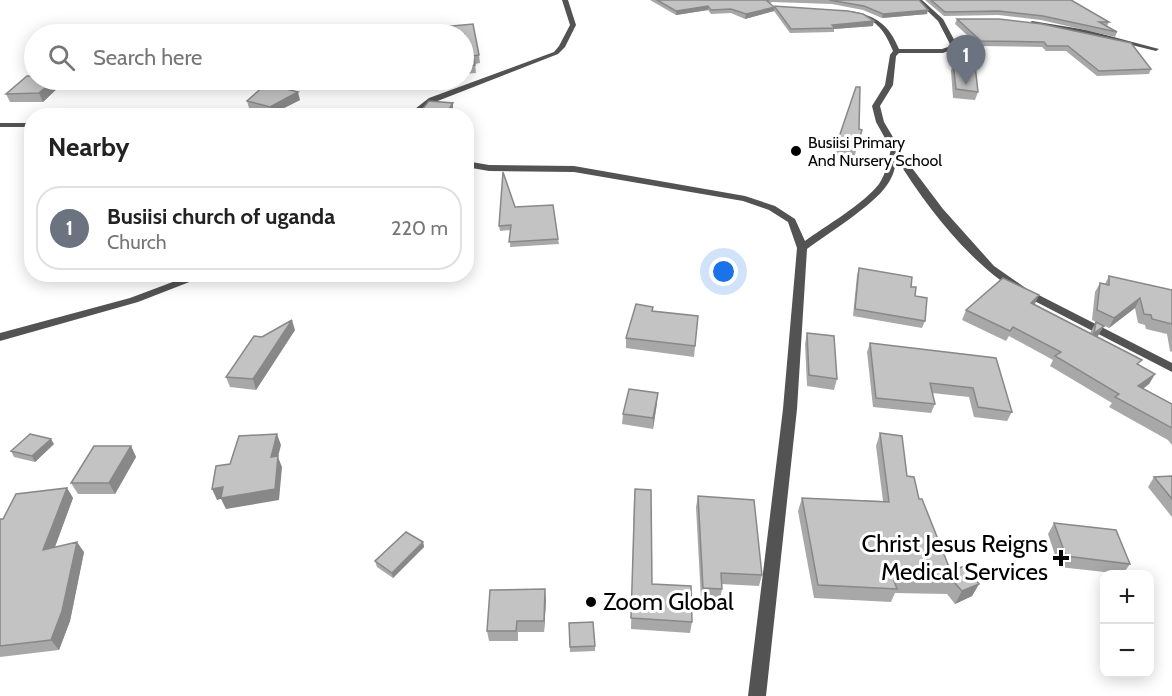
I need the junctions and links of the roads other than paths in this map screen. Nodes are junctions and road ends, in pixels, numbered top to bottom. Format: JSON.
{"nodes":[{"id":1,"x":565,"y":0,"type":"edge"},
{"id":2,"x":919,"y":0,"type":"edge"},
{"id":3,"x":846,"y":12,"type":"edge"},
{"id":4,"x":941,"y":20,"type":"junction"},
{"id":5,"x":952,"y":20,"type":"edge"},
{"id":6,"x":1021,"y":21,"type":"edge"},
{"id":7,"x":1156,"y":49,"type":"dead end"},
{"id":8,"x":897,"y":51,"type":"junction"},
{"id":9,"x":474,"y":83,"type":"edge"},
{"id":10,"x":457,"y":90,"type":"edge"},
{"id":11,"x":421,"y":108,"type":"edge"},
{"id":12,"x":0,"y":125,"type":"edge"},
{"id":13,"x":24,"y":125,"type":"edge"},
{"id":14,"x":895,"y":150,"type":"junction"},
{"id":15,"x":474,"y":165,"type":"edge"},
{"id":16,"x":802,"y":248,"type":"junction"},
{"id":17,"x":183,"y":282,"type":"edge"},
{"id":18,"x":0,"y":337,"type":"edge"},
{"id":19,"x":1172,"y":368,"type":"edge"},
{"id":20,"x":757,"y":696,"type":"edge"}],
"edges":[{"from":1,"to":9,"type":"street"},
{"from":2,"to":4,"type":"street"},
{"from":3,"to":8,"type":"street"},
{"from":4,"to":5,"type":"street"},
{"from":4,"to":8,"type":"street"},
{"from":6,"to":7,"type":"street"},
{"from":8,"to":14,"type":"street"},
{"from":10,"to":11,"type":"street"},
{"from":12,"to":13,"type":"street"},
{"from":14,"to":16,"type":"street"},
{"from":14,"to":19,"type":"street"},
{"from":15,"to":16,"type":"street"},
{"from":16,"to":20,"type":"street"},
{"from":17,"to":18,"type":"street"}]}
